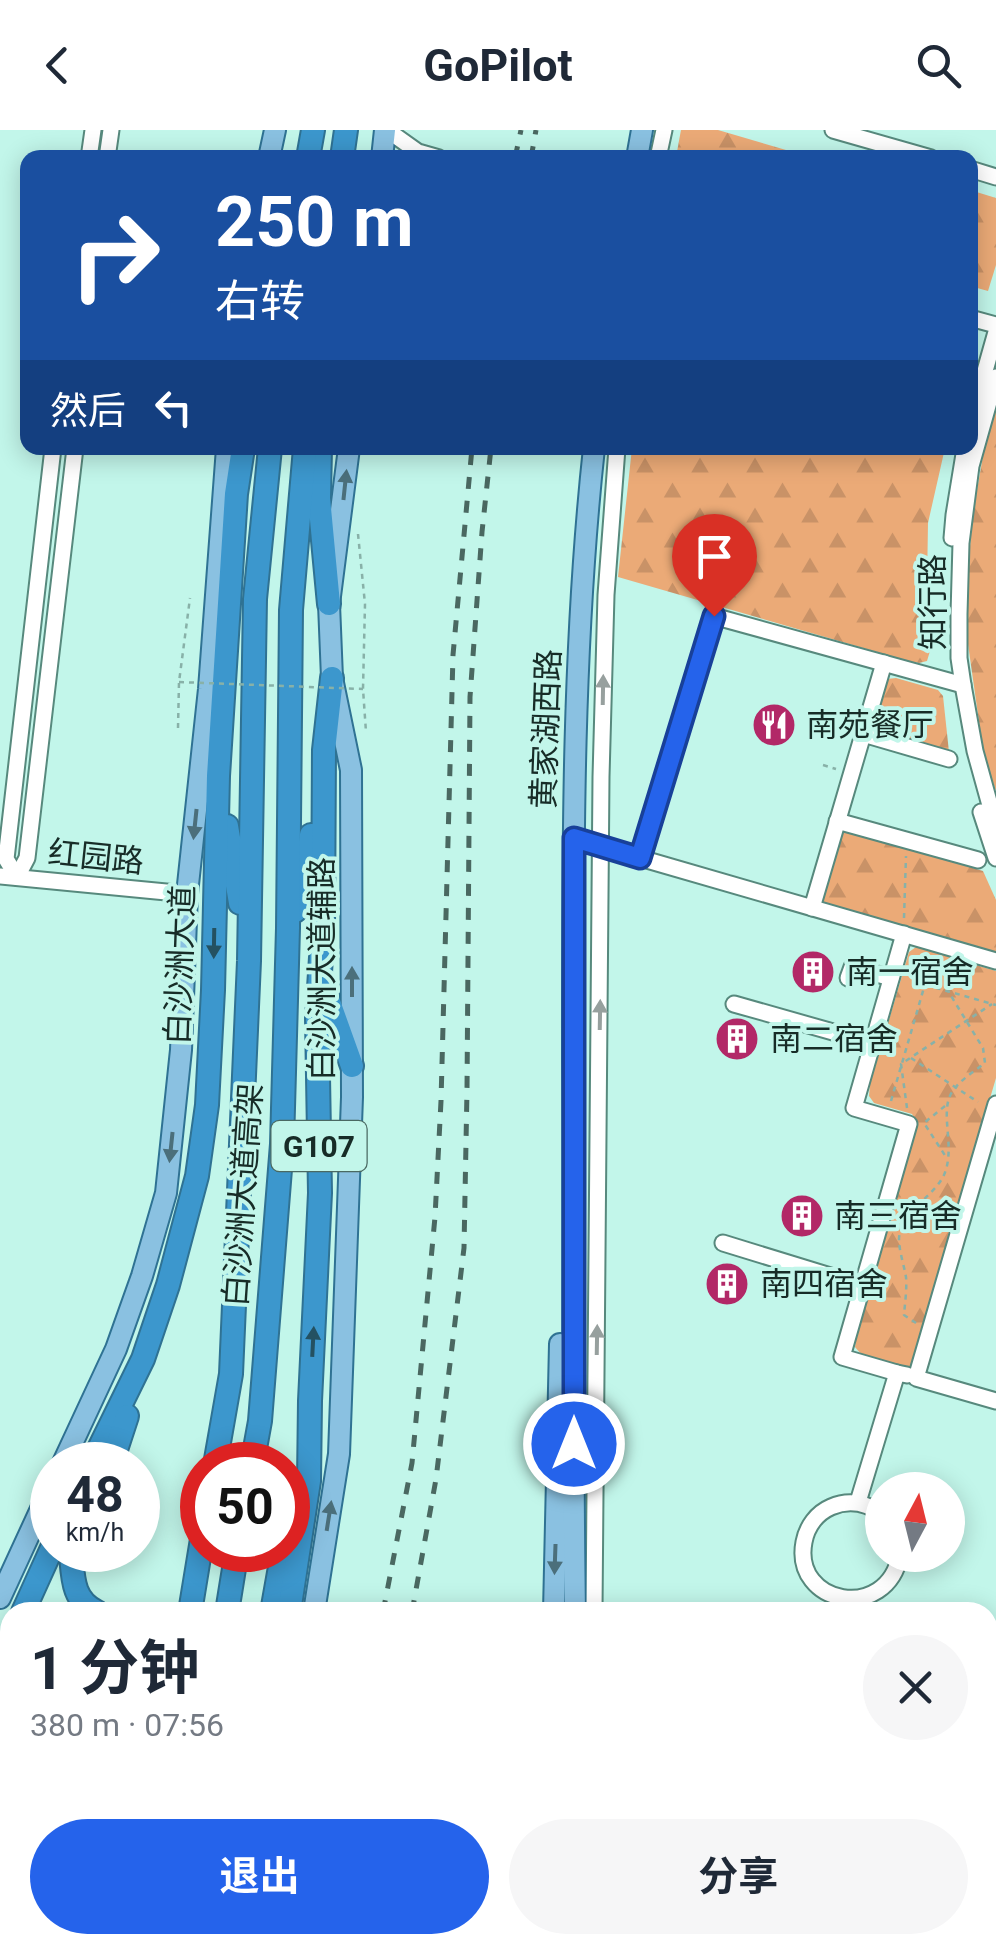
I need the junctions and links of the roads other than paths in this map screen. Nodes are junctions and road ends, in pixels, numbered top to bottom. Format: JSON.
{"nodes":[{"id":1,"x":386,"y":130,"type":"edge"},
{"id":2,"x":833,"y":130,"type":"edge"},
{"id":3,"x":415,"y":150,"type":"edge"},
{"id":4,"x":902,"y":150,"type":"edge"},
{"id":5,"x":996,"y":328,"type":"edge"},
{"id":6,"x":992,"y":384,"type":"edge"},
{"id":7,"x":978,"y":409,"type":"edge"},
{"id":8,"x":978,"y":439,"type":"edge"},
{"id":9,"x":52,"y":455,"type":"edge"},
{"id":10,"x":74,"y":455,"type":"edge"},
{"id":11,"x":226,"y":455,"type":"edge"},
{"id":12,"x":242,"y":455,"type":"edge"},
{"id":13,"x":269,"y":455,"type":"edge"},
{"id":14,"x":304,"y":455,"type":"edge"},
{"id":15,"x":320,"y":455,"type":"edge"},
{"id":16,"x":349,"y":455,"type":"edge"},
{"id":17,"x":580,"y":455,"type":"edge"},
{"id":18,"x":593,"y":455,"type":"edge"},
{"id":19,"x":616,"y":455,"type":"edge"},
{"id":20,"x":964,"y":455,"type":"edge"},
{"id":21,"x":974,"y":455,"type":"edge"},
{"id":22,"x":329,"y":604,"type":"junction"},
{"id":23,"x":884,"y":663,"type":"junction"},
{"id":24,"x":332,"y":678,"type":"junction"},
{"id":25,"x":959,"y":684,"type":"junction"},
{"id":26,"x":209,"y":690,"type":"junction"},
{"id":27,"x":863,"y":734,"type":"junction"},
{"id":28,"x":324,"y":750,"type":"junction"},
{"id":29,"x":949,"y":759,"type":"dead end"},
{"id":30,"x":218,"y":776,"type":"junction"},
{"id":31,"x":991,"y":816,"type":"edge"},
{"id":32,"x":837,"y":820,"type":"junction"},
{"id":33,"x":574,"y":838,"type":"junction"},
{"id":34,"x":602,"y":846,"type":"junction"},
{"id":35,"x":640,"y":858,"type":"junction"},
{"id":36,"x":996,"y":858,"type":"edge"},
{"id":37,"x":978,"y":860,"type":"dead end"},
{"id":38,"x":8,"y":877,"type":"edge"},
{"id":39,"x":188,"y":894,"type":"junction"},
{"id":40,"x":812,"y":908,"type":"junction"},
{"id":41,"x":288,"y":928,"type":"junction"},
{"id":42,"x":904,"y":934,"type":"junction"},
{"id":43,"x":250,"y":961,"type":"junction"},
{"id":44,"x":996,"y":961,"type":"edge"},
{"id":45,"x":320,"y":976,"type":"junction"},
{"id":46,"x":848,"y":978,"type":"dead end"},
{"id":47,"x":891,"y":978,"type":"junction"},
{"id":48,"x":734,"y":1004,"type":"dead end"},
{"id":49,"x":872,"y":1043,"type":"junction"},
{"id":50,"x":352,"y":1066,"type":"junction"},
{"id":51,"x":995,"y":1108,"type":"edge"},
{"id":52,"x":723,"y":1243,"type":"dead end"},
{"id":53,"x":862,"y":1286,"type":"junction"},
{"id":54,"x":143,"y":1359,"type":"junction"},
{"id":55,"x":897,"y":1373,"type":"junction"},
{"id":56,"x":916,"y":1378,"type":"junction"},
{"id":57,"x":310,"y":1401,"type":"junction"},
{"id":58,"x":996,"y":1401,"type":"edge"},
{"id":59,"x":73,"y":1442,"type":"edge"},
{"id":60,"x":102,"y":1442,"type":"edge"},
{"id":61,"x":120,"y":1442,"type":"edge"},
{"id":62,"x":220,"y":1442,"type":"edge"},
{"id":63,"x":256,"y":1442,"type":"edge"},
{"id":64,"x":303,"y":1442,"type":"edge"},
{"id":65,"x":858,"y":1502,"type":"junction"},
{"id":66,"x":865,"y":1504,"type":"edge"},
{"id":67,"x":30,"y":1533,"type":"edge"},
{"id":68,"x":41,"y":1572,"type":"edge"},
{"id":69,"x":72,"y":1572,"type":"edge"},
{"id":70,"x":197,"y":1572,"type":"edge"},
{"id":71,"x":234,"y":1572,"type":"edge"},
{"id":72,"x":279,"y":1572,"type":"edge"},
{"id":73,"x":895,"y":1572,"type":"edge"},
{"id":74,"x":0,"y":1598,"type":"edge"},
{"id":75,"x":28,"y":1602,"type":"edge"},
{"id":76,"x":83,"y":1602,"type":"edge"},
{"id":77,"x":192,"y":1602,"type":"edge"},
{"id":78,"x":229,"y":1602,"type":"edge"},
{"id":79,"x":274,"y":1602,"type":"edge"},
{"id":80,"x":291,"y":1602,"type":"edge"},
{"id":81,"x":316,"y":1602,"type":"edge"},
{"id":82,"x":554,"y":1602,"type":"edge"},
{"id":83,"x":574,"y":1602,"type":"edge"},
{"id":84,"x":594,"y":1602,"type":"edge"}],
"edges":[{"from":1,"to":3,"type":"street"},
{"from":2,"to":4,"type":"street"},
{"from":5,"to":6,"type":"street","name":"知行路"},
{"from":6,"to":7,"type":"street","name":"知行路"},
{"from":6,"to":8,"type":"street","name":"知行路"},
{"from":9,"to":38,"type":"street"},
{"from":10,"to":38,"type":"street"},
{"from":11,"to":26,"type":"main road"},
{"from":12,"to":30,"type":"highway","name":"白沙洲大道"},
{"from":13,"to":43,"type":"highway","name":"白沙洲大道"},
{"from":14,"to":41,"type":"highway"},
{"from":15,"to":22,"type":"highway"},
{"from":22,"to":16,"type":"main road","name":"白沙洲大道辅路","one_way":true},
{"from":17,"to":82,"type":"main road","name":"黄家湖西路","one_way":true},
{"from":18,"to":33,"type":"main road","name":"黄家湖西路"},
{"from":34,"to":19,"type":"street","one_way":true},
{"from":20,"to":25,"type":"street","name":"知行路"},
{"from":21,"to":25,"type":"street","name":"知行路"},
{"from":22,"to":24,"type":"main road","name":"白沙洲大道辅路"},
{"from":23,"to":25,"type":"street"},
{"from":23,"to":27,"type":"street"},
{"from":23,"to":35,"type":"street"},
{"from":24,"to":28,"type":"highway","number":"G107"},
{"from":50,"to":24,"type":"main road","name":"白沙洲大道辅路","one_way":true},
{"from":25,"to":31,"type":"street","name":"知行路"},
{"from":26,"to":30,"type":"highway"},
{"from":26,"to":39,"type":"main road","one_way":true},
{"from":27,"to":29,"type":"street"},
{"from":27,"to":32,"type":"street"},
{"from":28,"to":41,"type":"highway"},
{"from":28,"to":45,"type":"highway","number":"G107"},
{"from":30,"to":43,"type":"highway"},
{"from":30,"to":54,"type":"highway","name":"白沙洲大道","one_way":true},
{"from":31,"to":36,"type":"street","name":"知行路"},
{"from":32,"to":37,"type":"street"},
{"from":32,"to":40,"type":"street"},
{"from":33,"to":34,"type":"street"},
{"from":33,"to":83,"type":"main road","name":"黄家湖西路"},
{"from":34,"to":35,"type":"street"},
{"from":84,"to":34,"type":"street","one_way":true},
{"from":35,"to":40,"type":"street"},
{"from":38,"to":39,"type":"street","name":"红园路"},
{"from":39,"to":59,"type":"main road","one_way":true},
{"from":40,"to":42,"type":"street"},
{"from":41,"to":63,"type":"highway","name":"白沙洲大道高架"},
{"from":42,"to":44,"type":"street"},
{"from":42,"to":47,"type":"street"},
{"from":43,"to":62,"type":"highway","name":"白沙洲大道高架"},
{"from":45,"to":50,"type":"highway"},
{"from":57,"to":45,"type":"highway","number":"G107","one_way":true},
{"from":46,"to":47,"type":"street"},
{"from":47,"to":49,"type":"street"},
{"from":48,"to":49,"type":"street"},
{"from":49,"to":53,"type":"street"},
{"from":81,"to":50,"type":"main road","name":"白沙洲大道辅路","one_way":true},
{"from":51,"to":56,"type":"street"},
{"from":52,"to":53,"type":"street"},
{"from":53,"to":55,"type":"street"},
{"from":54,"to":60,"type":"highway","name":"白沙洲大道"},
{"from":54,"to":61,"type":"highway"},
{"from":55,"to":56,"type":"street"},
{"from":55,"to":65,"type":"street"},
{"from":56,"to":58,"type":"street"},
{"from":57,"to":64,"type":"highway"},
{"from":57,"to":80,"type":"highway","number":"G107"},
{"from":65,"to":66,"type":"street"},
{"from":65,"to":73,"type":"street"},
{"from":67,"to":74,"type":"main road"},
{"from":68,"to":75,"type":"highway"},
{"from":69,"to":76,"type":"highway"},
{"from":70,"to":77,"type":"highway"},
{"from":71,"to":78,"type":"highway"},
{"from":72,"to":79,"type":"highway"}]}
